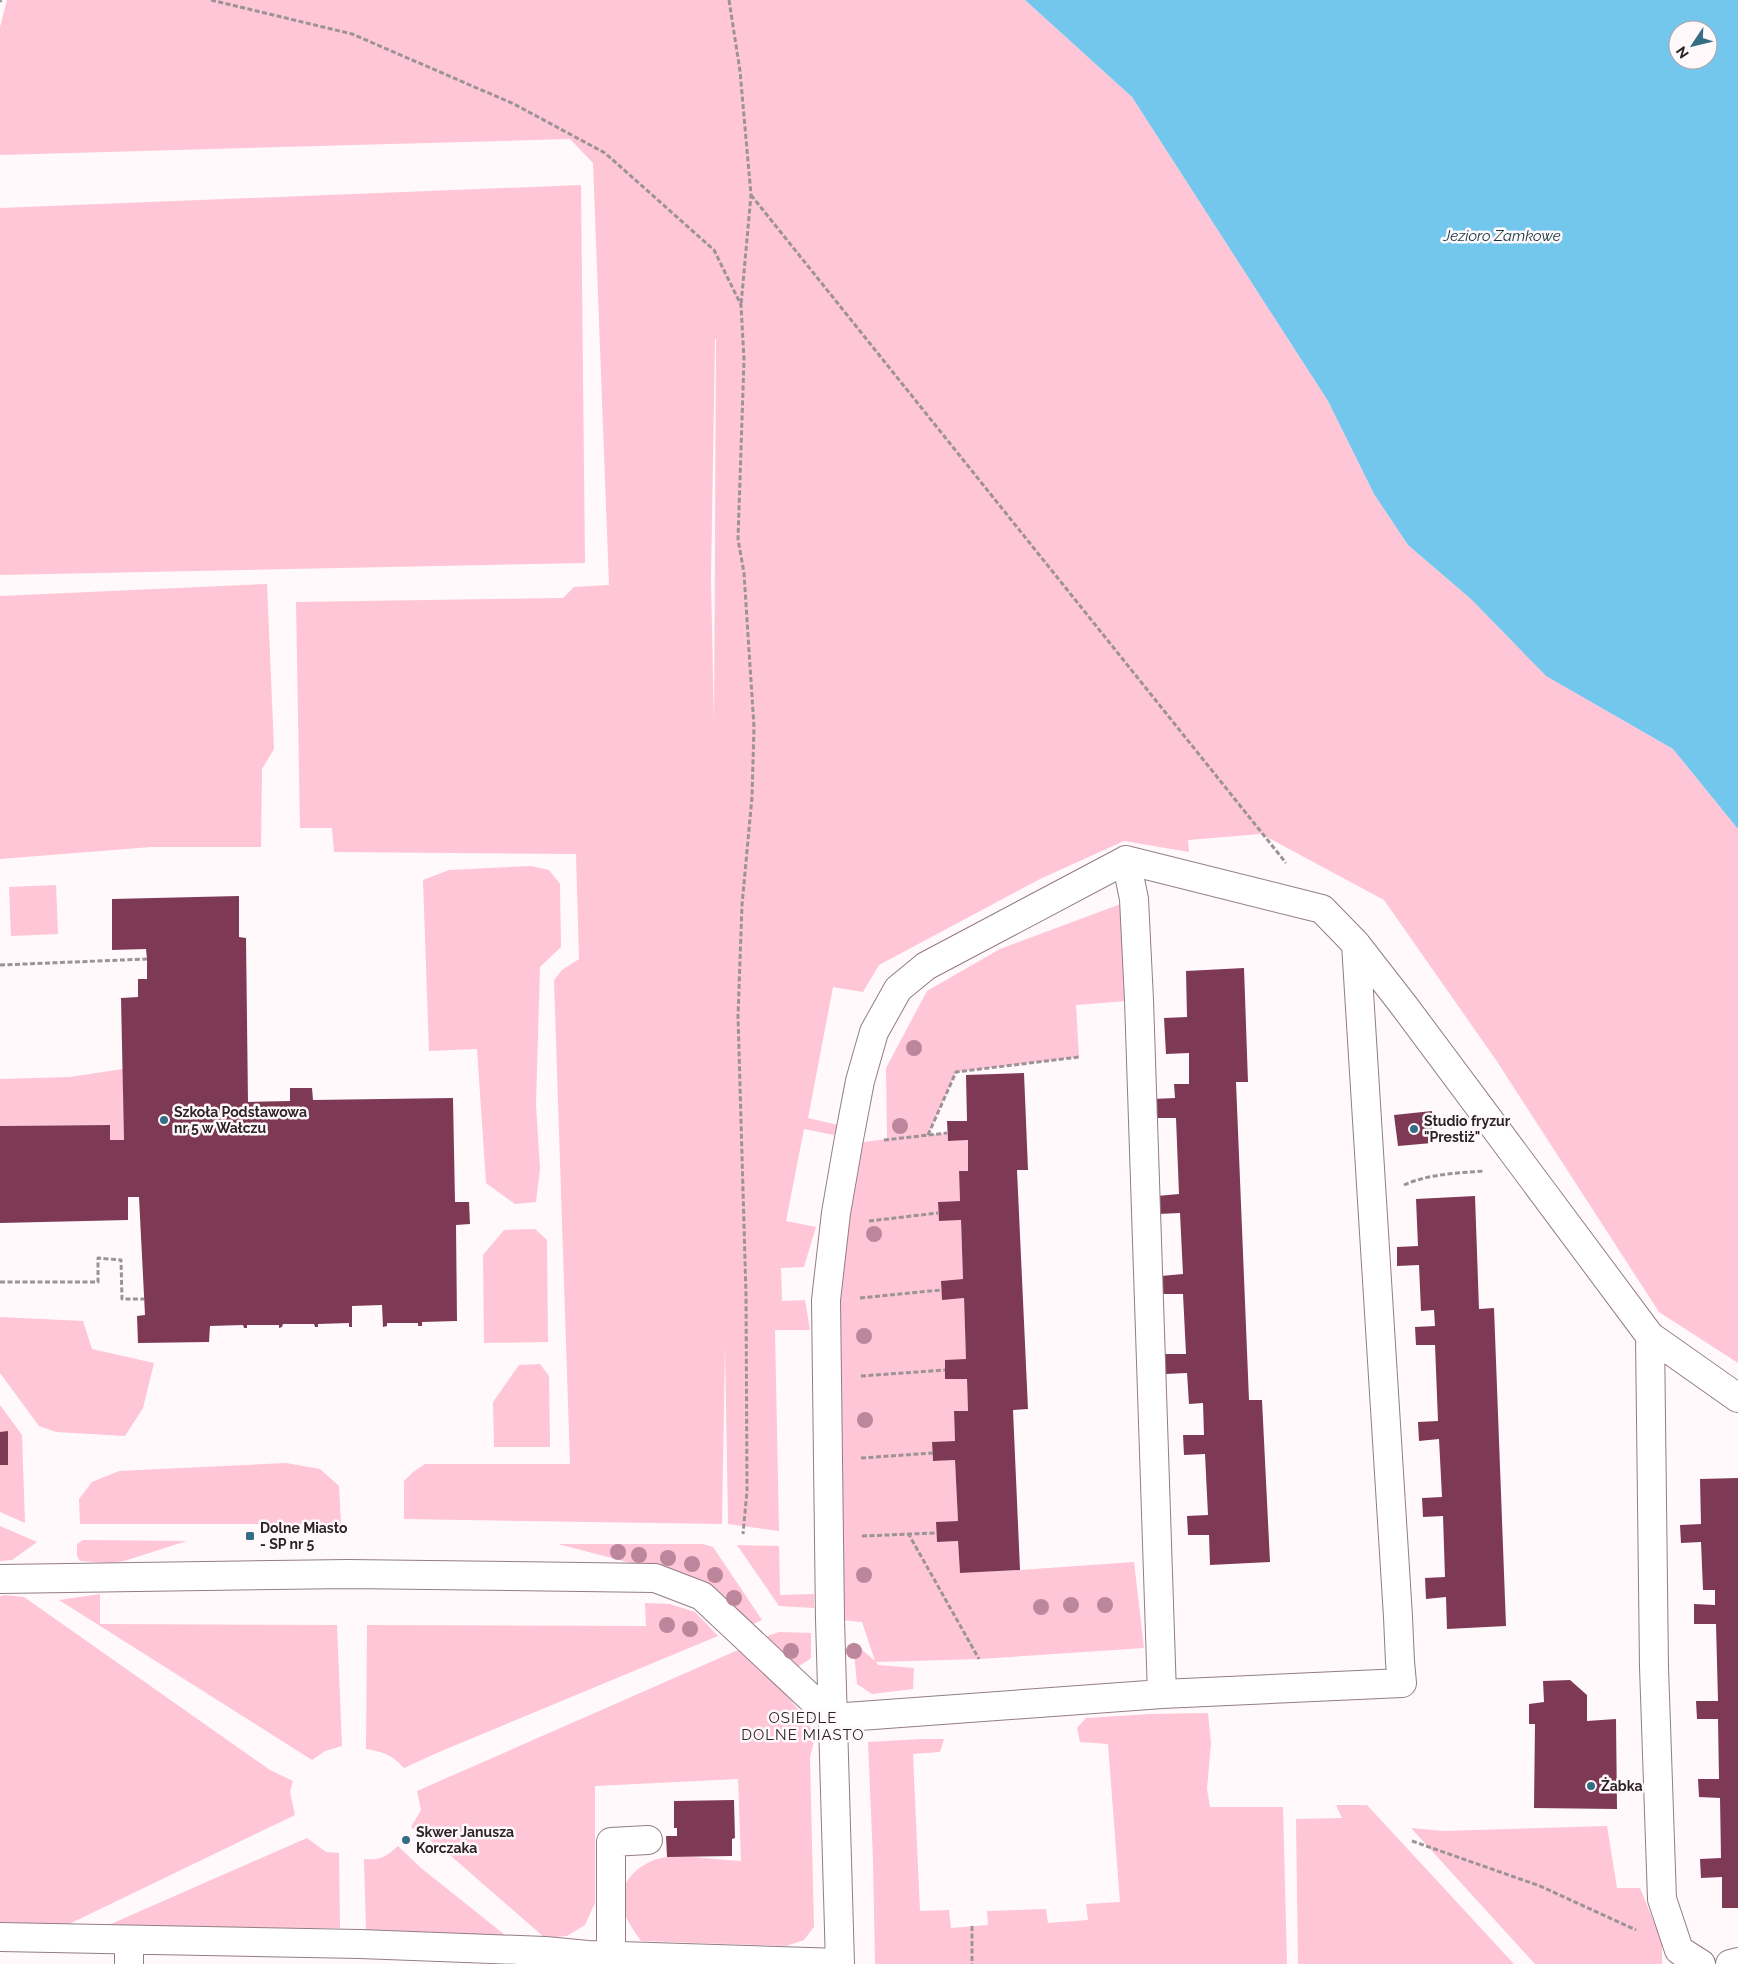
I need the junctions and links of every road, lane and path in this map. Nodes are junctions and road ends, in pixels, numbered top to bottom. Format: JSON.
{"nodes":[{"id":1,"x":211,"y":0,"type":"edge"},
{"id":2,"x":729,"y":0,"type":"edge"},
{"id":3,"x":751,"y":195,"type":"junction"},
{"id":4,"x":741,"y":305,"type":"junction"},
{"id":5,"x":1126,"y":860,"type":"junction"},
{"id":6,"x":1322,"y":909,"type":"junction"},
{"id":7,"x":1356,"y":944,"type":"junction"},
{"id":8,"x":147,"y":959,"type":"dead end"},
{"id":9,"x":0,"y":965,"type":"edge"},
{"id":10,"x":1079,"y":1057,"type":"dead end"},
{"id":11,"x":948,"y":1133,"type":"dead end"},
{"id":12,"x":928,"y":1135,"type":"junction"},
{"id":13,"x":887,"y":1140,"type":"dead end"},
{"id":14,"x":1526,"y":1168,"type":"junction"},
{"id":15,"x":1398,"y":1188,"type":"dead end"},
{"id":16,"x":938,"y":1213,"type":"dead end"},
{"id":17,"x":888,"y":1219,"type":"dead end"},
{"id":18,"x":0,"y":1282,"type":"edge"},
{"id":19,"x":942,"y":1290,"type":"dead end"},
{"id":20,"x":890,"y":1296,"type":"dead end"},
{"id":21,"x":144,"y":1299,"type":"dead end"},
{"id":22,"x":1650,"y":1336,"type":"junction"},
{"id":23,"x":945,"y":1370,"type":"dead end"},
{"id":24,"x":891,"y":1374,"type":"dead end"},
{"id":25,"x":1738,"y":1398,"type":"edge"},
{"id":26,"x":933,"y":1453,"type":"dead end"},
{"id":27,"x":892,"y":1455,"type":"dead end"},
{"id":28,"x":908,"y":1533,"type":"junction"},
{"id":29,"x":936,"y":1533,"type":"dead end"},
{"id":30,"x":743,"y":1534,"type":"dead end"},
{"id":31,"x":894,"y":1534,"type":"dead end"},
{"id":32,"x":0,"y":1579,"type":"edge"},
{"id":33,"x":979,"y":1659,"type":"dead end"},
{"id":34,"x":1162,"y":1694,"type":"junction"},
{"id":35,"x":832,"y":1718,"type":"junction"},
{"id":36,"x":648,"y":1840,"type":"dead end"},
{"id":37,"x":1412,"y":1841,"type":"dead end"},
{"id":38,"x":972,"y":1926,"type":"dead end"},
{"id":39,"x":0,"y":1938,"type":"edge"},
{"id":40,"x":129,"y":1952,"type":"edge"},
{"id":41,"x":1690,"y":1957,"type":"edge"},
{"id":42,"x":596,"y":1958,"type":"edge"},
{"id":43,"x":1738,"y":1962,"type":"edge"},
{"id":44,"x":840,"y":1963,"type":"edge"},
{"id":45,"x":972,"y":1964,"type":"edge"},
{"id":46,"x":1730,"y":1964,"type":"edge"}],
"edges":[{"from":1,"to":4,"type":"path"},
{"from":2,"to":3,"type":"path"},
{"from":3,"to":4,"type":"path"},
{"from":3,"to":6,"type":"path"},
{"from":4,"to":30,"type":"path"},
{"from":5,"to":6,"type":"street"},
{"from":5,"to":34,"type":"street"},
{"from":5,"to":35,"type":"street"},
{"from":6,"to":7,"type":"street"},
{"from":7,"to":14,"type":"street"},
{"from":7,"to":34,"type":"street"},
{"from":8,"to":9,"type":"path"},
{"from":10,"to":12,"type":"path"},
{"from":11,"to":12,"type":"path"},
{"from":12,"to":13,"type":"path"},
{"from":14,"to":15,"type":"path"},
{"from":14,"to":22,"type":"street"},
{"from":16,"to":17,"type":"path"},
{"from":18,"to":21,"type":"path"},
{"from":19,"to":20,"type":"path"},
{"from":22,"to":25,"type":"street"},
{"from":22,"to":41,"type":"street"},
{"from":23,"to":24,"type":"path"},
{"from":26,"to":27,"type":"path"},
{"from":28,"to":29,"type":"path"},
{"from":28,"to":31,"type":"path"},
{"from":28,"to":33,"type":"path"},
{"from":32,"to":35,"type":"street"},
{"from":34,"to":35,"type":"street"},
{"from":35,"to":44,"type":"street"},
{"from":36,"to":42,"type":"street"},
{"from":37,"to":41,"type":"path"},
{"from":38,"to":45,"type":"path"},
{"from":39,"to":40,"type":"street"},
{"from":40,"to":42,"type":"street"},
{"from":42,"to":44,"type":"street"},
{"from":43,"to":46,"type":"street"}]}
